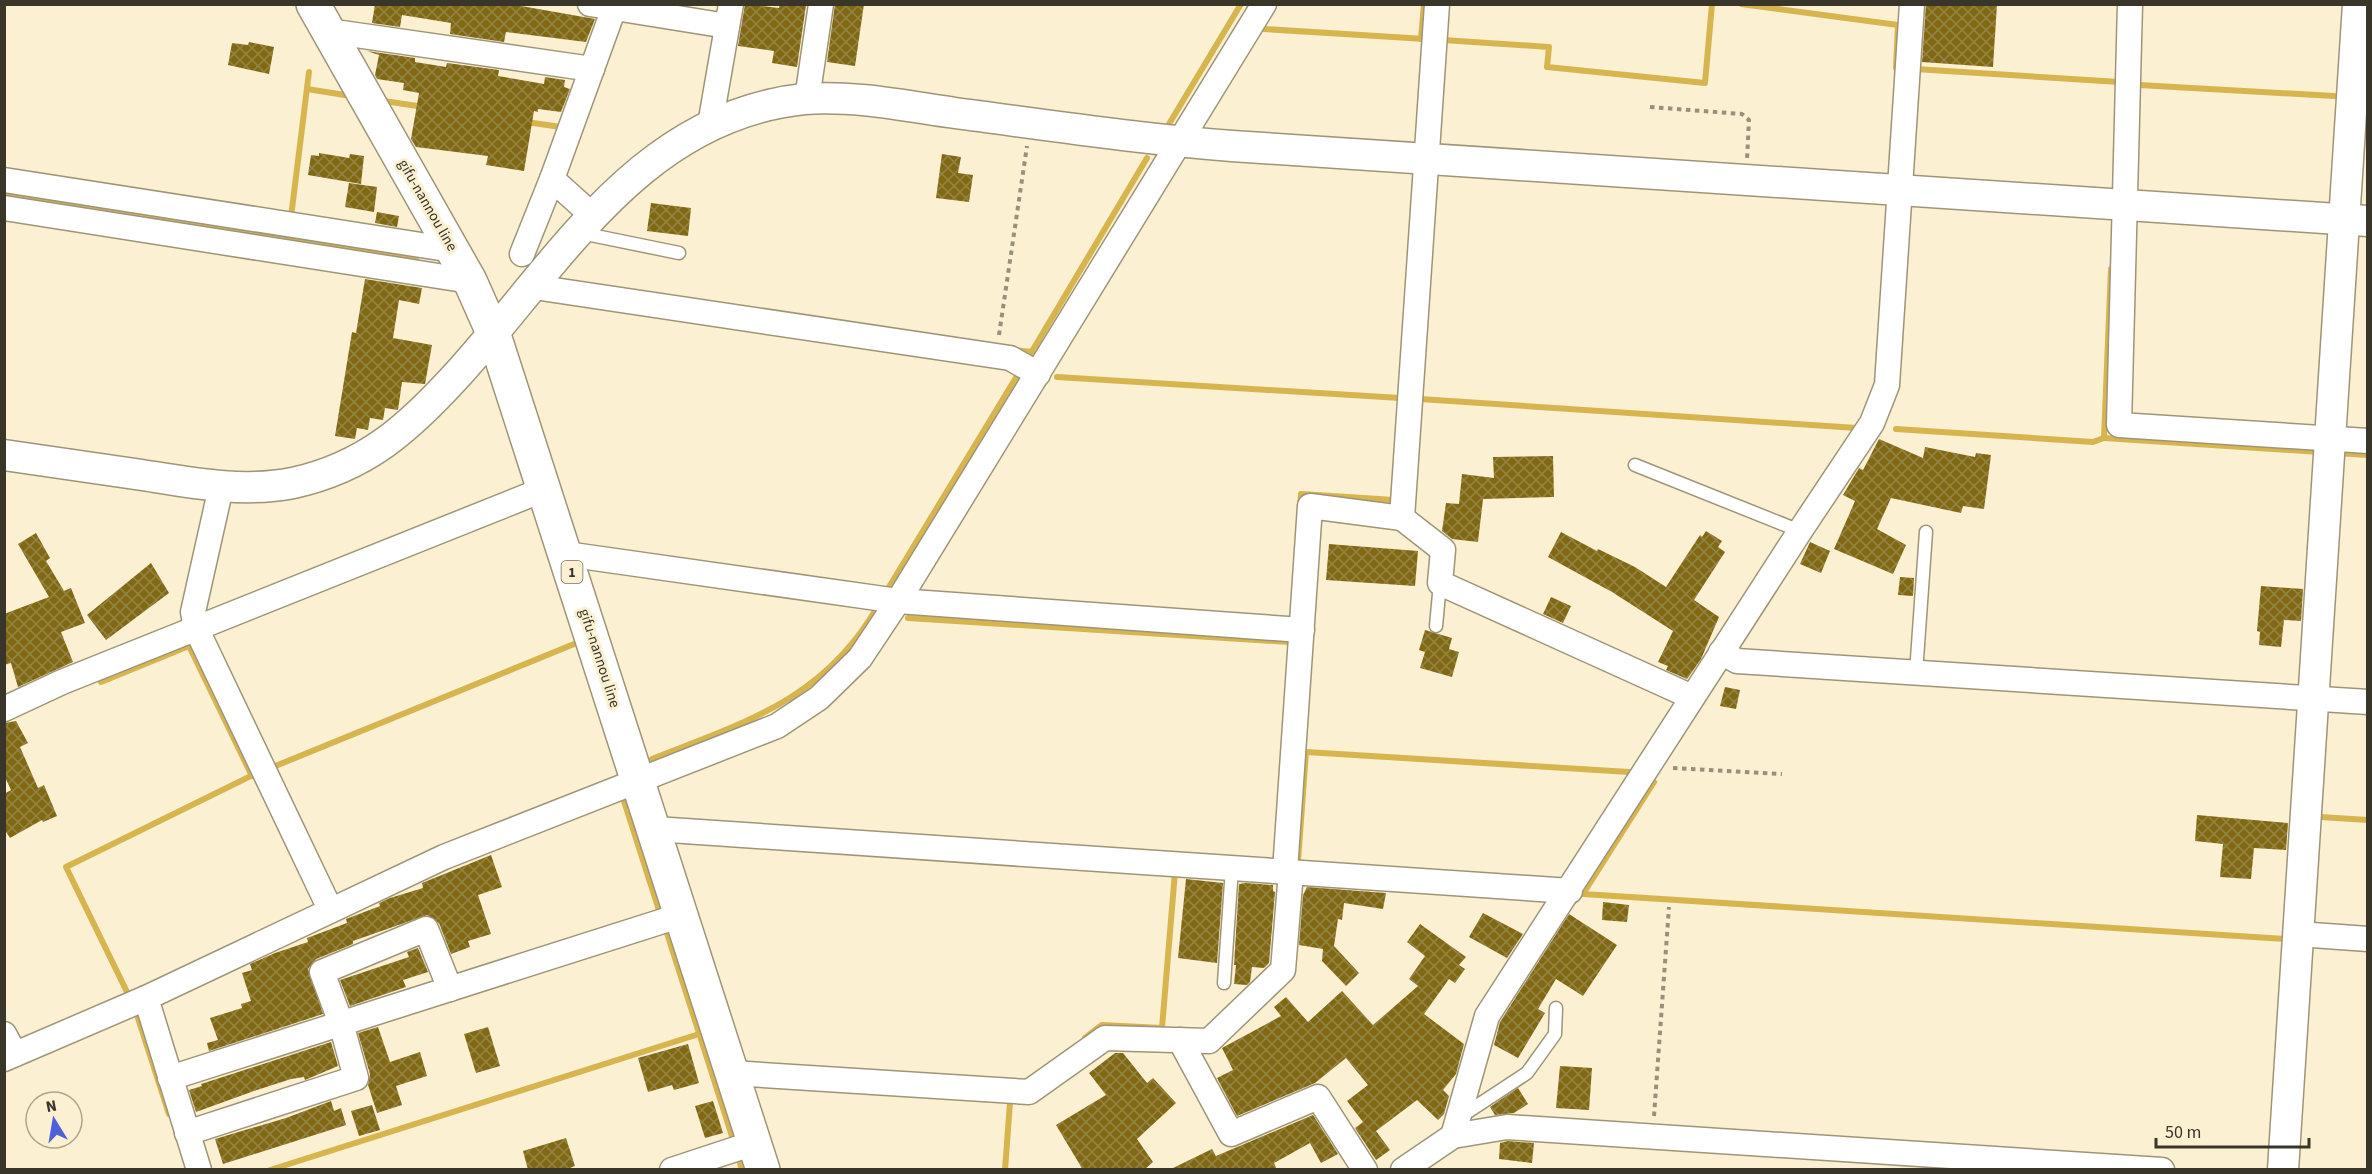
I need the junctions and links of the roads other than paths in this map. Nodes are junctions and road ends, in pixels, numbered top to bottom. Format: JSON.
{"nodes":[{"id":1,"x":821,"y":4,"type":"edge"},
{"id":2,"x":1263,"y":4,"type":"edge"},
{"id":3,"x":1437,"y":4,"type":"edge"},
{"id":4,"x":1911,"y":4,"type":"edge"},
{"id":5,"x":2130,"y":4,"type":"edge"},
{"id":6,"x":2358,"y":4,"type":"edge"},
{"id":7,"x":602,"y":6,"type":"edge"},
{"id":8,"x":729,"y":15,"type":"edge"},
{"id":9,"x":321,"y":18,"type":"edge"},
{"id":10,"x":592,"y":69,"type":"junction"},
{"id":11,"x":807,"y":99,"type":"junction"},
{"id":12,"x":710,"y":125,"type":"junction"},
{"id":13,"x":1181,"y":142,"type":"junction"},
{"id":14,"x":1426,"y":161,"type":"junction"},
{"id":15,"x":552,"y":179,"type":"junction"},
{"id":16,"x":4,"y":180,"type":"edge"},
{"id":17,"x":1899,"y":190,"type":"junction"},
{"id":18,"x":2117,"y":204,"type":"junction"},
{"id":19,"x":4,"y":208,"type":"edge"},
{"id":20,"x":2356,"y":220,"type":"edge"},
{"id":21,"x":586,"y":224,"type":"junction"},
{"id":22,"x":453,"y":250,"type":"junction"},
{"id":23,"x":679,"y":253,"type":"dead end"},
{"id":24,"x":522,"y":254,"type":"dead end"},
{"id":25,"x":470,"y":281,"type":"junction"},
{"id":26,"x":534,"y":287,"type":"junction"},
{"id":27,"x":494,"y":335,"type":"junction"},
{"id":28,"x":1038,"y":374,"type":"junction"},
{"id":29,"x":2367,"y":441,"type":"edge"},
{"id":30,"x":2330,"y":447,"type":"junction"},
{"id":31,"x":4,"y":455,"type":"edge"},
{"id":32,"x":1635,"y":465,"type":"dead end"},
{"id":33,"x":221,"y":487,"type":"junction"},
{"id":34,"x":545,"y":489,"type":"junction"},
{"id":35,"x":1402,"y":518,"type":"junction"},
{"id":36,"x":1800,"y":531,"type":"junction"},
{"id":37,"x":1926,"y":532,"type":"dead end"},
{"id":38,"x":566,"y":554,"type":"junction"},
{"id":39,"x":1440,"y":583,"type":"junction"},
{"id":40,"x":898,"y":601,"type":"junction"},
{"id":41,"x":1436,"y":626,"type":"dead end"},
{"id":42,"x":196,"y":628,"type":"junction"},
{"id":43,"x":1302,"y":630,"type":"junction"},
{"id":44,"x":1721,"y":652,"type":"junction"},
{"id":45,"x":1916,"y":673,"type":"junction"},
{"id":46,"x":1692,"y":697,"type":"junction"},
{"id":47,"x":2313,"y":699,"type":"junction"},
{"id":48,"x":2367,"y":702,"type":"edge"},
{"id":49,"x":4,"y":709,"type":"edge"},
{"id":50,"x":640,"y":781,"type":"junction"},
{"id":51,"x":655,"y":829,"type":"junction"},
{"id":52,"x":1233,"y":868,"type":"junction"},
{"id":53,"x":1288,"y":872,"type":"junction"},
{"id":54,"x":1570,"y":891,"type":"junction"},
{"id":55,"x":330,"y":909,"type":"junction"},
{"id":56,"x":682,"y":915,"type":"junction"},
{"id":57,"x":2298,"y":934,"type":"junction"},
{"id":58,"x":2367,"y":939,"type":"edge"},
{"id":59,"x":1224,"y":983,"type":"dead end"},
{"id":60,"x":450,"y":988,"type":"junction"},
{"id":61,"x":146,"y":998,"type":"junction"},
{"id":62,"x":1556,"y":1008,"type":"dead end"},
{"id":63,"x":341,"y":1023,"type":"junction"},
{"id":64,"x":1180,"y":1040,"type":"junction"},
{"id":65,"x":8,"y":1049,"type":"edge"},
{"id":66,"x":732,"y":1073,"type":"junction"},
{"id":67,"x":171,"y":1078,"type":"junction"},
{"id":68,"x":1455,"y":1127,"type":"junction"},
{"id":69,"x":187,"y":1133,"type":"junction"},
{"id":70,"x":759,"y":1156,"type":"edge"},
{"id":71,"x":199,"y":1170,"type":"edge"},
{"id":72,"x":672,"y":1170,"type":"edge"},
{"id":73,"x":1365,"y":1170,"type":"edge"},
{"id":74,"x":1403,"y":1170,"type":"edge"},
{"id":75,"x":2162,"y":1170,"type":"edge"},
{"id":76,"x":2283,"y":1170,"type":"edge"}],
"edges":[{"from":1,"to":11,"type":"street"},
{"from":2,"to":13,"type":"street"},
{"from":3,"to":14,"type":"street"},
{"from":4,"to":17,"type":"street"},
{"from":5,"to":18,"type":"street"},
{"from":6,"to":20,"type":"street"},
{"from":7,"to":8,"type":"street"},
{"from":7,"to":10,"type":"street"},
{"from":8,"to":12,"type":"street"},
{"from":9,"to":10,"type":"street"},
{"from":9,"to":22,"type":"main road","name":"gifu-nannou line","number":"1"},
{"from":10,"to":15,"type":"street"},
{"from":11,"to":12,"type":"street"},
{"from":11,"to":13,"type":"street"},
{"from":12,"to":21,"type":"street"},
{"from":13,"to":14,"type":"street"},
{"from":13,"to":28,"type":"street"},
{"from":14,"to":17,"type":"street"},
{"from":14,"to":35,"type":"street"},
{"from":15,"to":21,"type":"street"},
{"from":15,"to":24,"type":"street"},
{"from":16,"to":22,"type":"street"},
{"from":17,"to":18,"type":"street"},
{"from":17,"to":36,"type":"street"},
{"from":18,"to":20,"type":"street"},
{"from":18,"to":30,"type":"street"},
{"from":19,"to":25,"type":"street"},
{"from":20,"to":30,"type":"street"},
{"from":21,"to":23,"type":"lane"},
{"from":21,"to":26,"type":"street"},
{"from":22,"to":25,"type":"main road","name":"gifu-nannou line","number":"1"},
{"from":25,"to":27,"type":"main road","name":"gifu-nannou line","number":"1"},
{"from":26,"to":27,"type":"street"},
{"from":26,"to":28,"type":"street"},
{"from":27,"to":33,"type":"street"},
{"from":27,"to":34,"type":"main road","name":"gifu-nannou line","number":"1"},
{"from":28,"to":40,"type":"street"},
{"from":29,"to":30,"type":"street"},
{"from":30,"to":47,"type":"street"},
{"from":31,"to":33,"type":"street"},
{"from":32,"to":36,"type":"lane"},
{"from":33,"to":42,"type":"street"},
{"from":34,"to":38,"type":"main road","name":"gifu-nannou line","number":"1"},
{"from":34,"to":42,"type":"street"},
{"from":35,"to":39,"type":"street"},
{"from":35,"to":43,"type":"street"},
{"from":36,"to":44,"type":"street"},
{"from":37,"to":45,"type":"lane"},
{"from":38,"to":40,"type":"street"},
{"from":38,"to":50,"type":"main road","name":"gifu-nannou line","number":"1"},
{"from":39,"to":41,"type":"lane"},
{"from":39,"to":46,"type":"street"},
{"from":40,"to":43,"type":"street"},
{"from":40,"to":50,"type":"street"},
{"from":42,"to":49,"type":"street"},
{"from":42,"to":55,"type":"street"},
{"from":43,"to":53,"type":"street"},
{"from":44,"to":45,"type":"street"},
{"from":44,"to":46,"type":"street"},
{"from":45,"to":47,"type":"street"},
{"from":46,"to":54,"type":"street"},
{"from":47,"to":48,"type":"street"},
{"from":47,"to":57,"type":"street"},
{"from":50,"to":51,"type":"main road","name":"gifu-nannou line","number":"1"},
{"from":50,"to":55,"type":"street"},
{"from":51,"to":52,"type":"street"},
{"from":51,"to":56,"type":"main road","name":"gifu-nannou line","number":"1"},
{"from":52,"to":53,"type":"street"},
{"from":52,"to":59,"type":"lane"},
{"from":53,"to":54,"type":"street"},
{"from":53,"to":64,"type":"street"},
{"from":54,"to":68,"type":"street"},
{"from":55,"to":61,"type":"street"},
{"from":56,"to":60,"type":"street"},
{"from":56,"to":66,"type":"main road","name":"gifu-nannou line","number":"1"},
{"from":57,"to":58,"type":"street"},
{"from":57,"to":76,"type":"street"},
{"from":60,"to":63,"type":"street"},
{"from":60,"to":63,"type":"street"},
{"from":61,"to":65,"type":"street"},
{"from":61,"to":67,"type":"street"},
{"from":62,"to":68,"type":"lane"},
{"from":63,"to":67,"type":"street"},
{"from":63,"to":69,"type":"street"},
{"from":64,"to":66,"type":"street"},
{"from":64,"to":73,"type":"street"},
{"from":66,"to":70,"type":"main road","name":"gifu-nannou line","number":"1"},
{"from":67,"to":69,"type":"street"},
{"from":68,"to":74,"type":"street"},
{"from":68,"to":75,"type":"street"},
{"from":69,"to":71,"type":"street"},
{"from":70,"to":72,"type":"street"}]}
